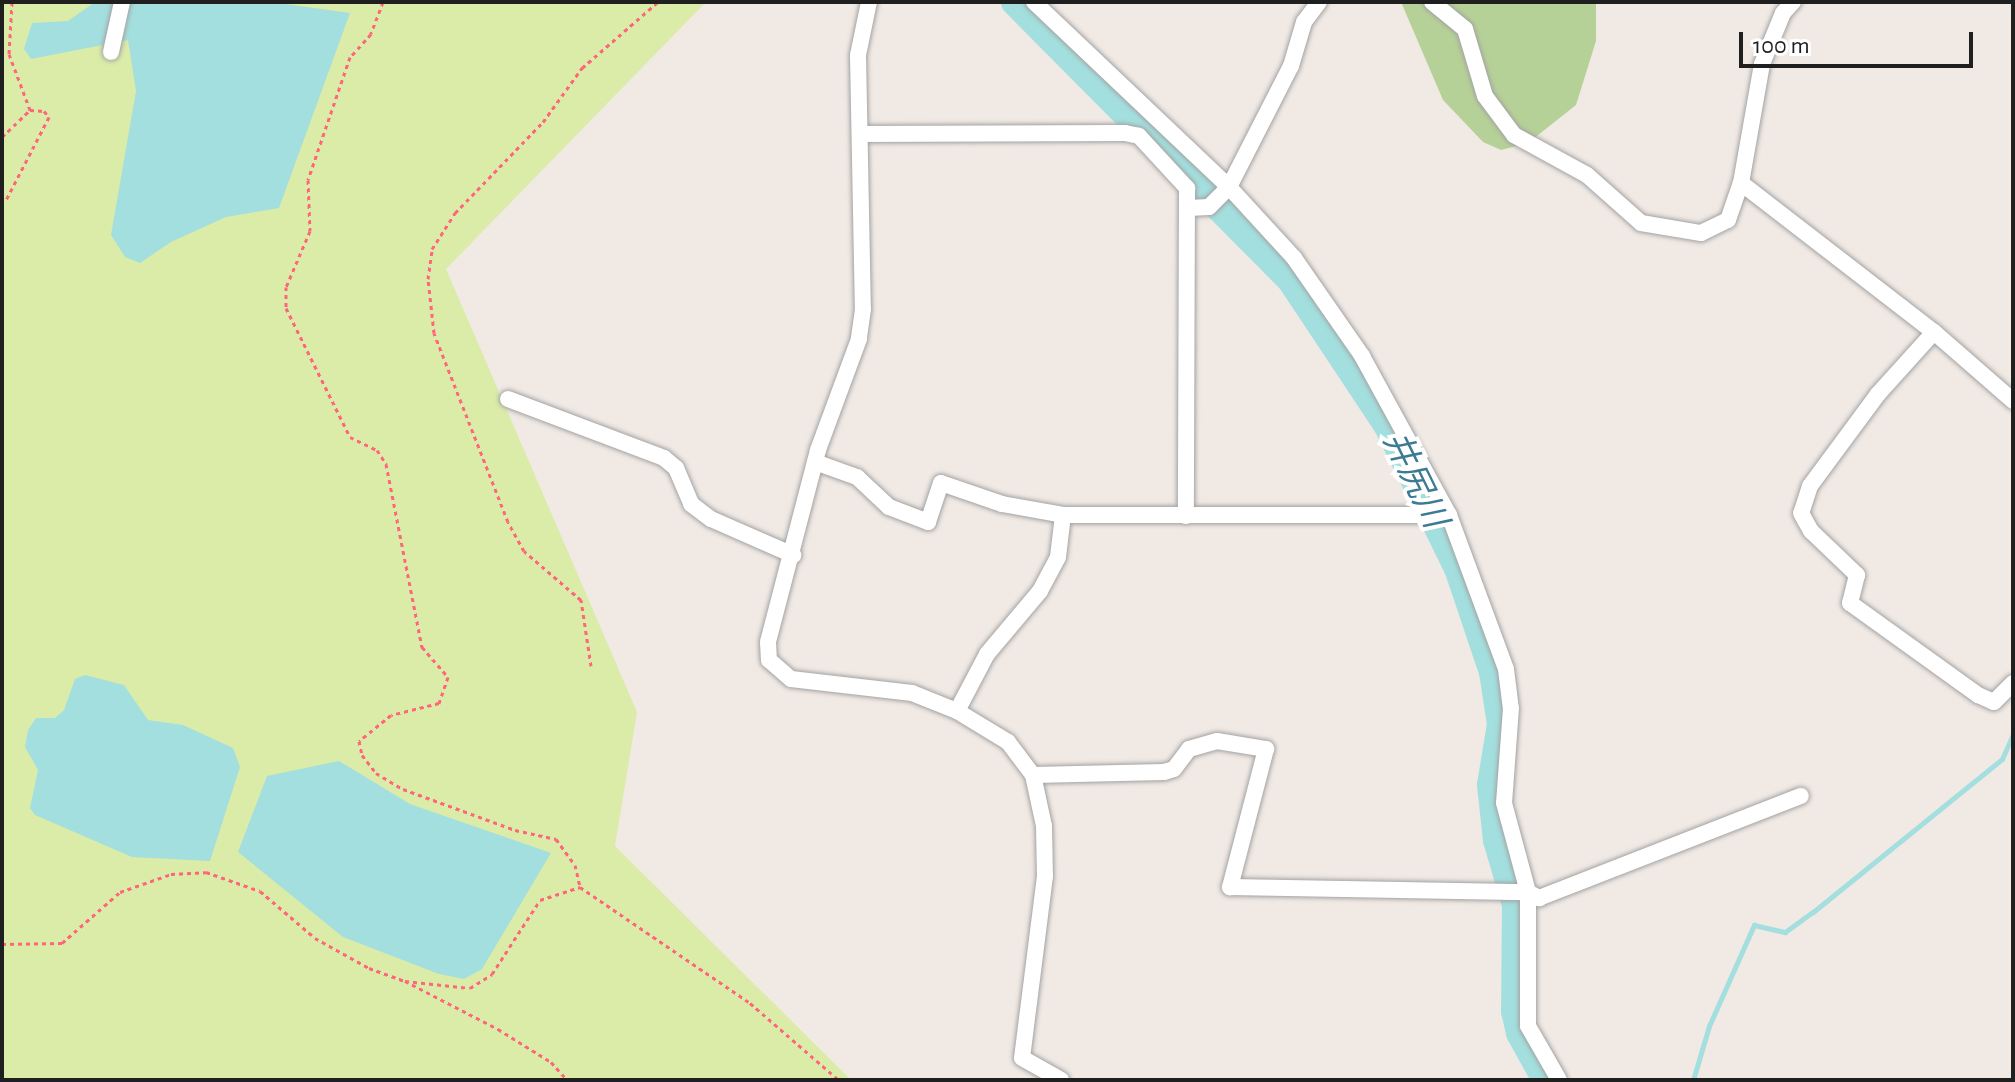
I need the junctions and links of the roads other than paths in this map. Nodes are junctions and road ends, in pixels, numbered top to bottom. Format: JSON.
{"nodes":[{"id":1,"x":122,"y":2,"type":"edge"},
{"id":2,"x":869,"y":2,"type":"edge"},
{"id":3,"x":1034,"y":2,"type":"edge"},
{"id":4,"x":1319,"y":2,"type":"edge"},
{"id":5,"x":1432,"y":2,"type":"edge"},
{"id":6,"x":1793,"y":2,"type":"edge"},
{"id":7,"x":111,"y":52,"type":"dead end"},
{"id":8,"x":860,"y":134,"type":"junction"},
{"id":9,"x":1741,"y":183,"type":"junction"},
{"id":10,"x":1229,"y":187,"type":"junction"},
{"id":11,"x":1188,"y":208,"type":"junction"},
{"id":12,"x":1934,"y":332,"type":"junction"},
{"id":13,"x":508,"y":399,"type":"dead end"},
{"id":14,"x":2013,"y":401,"type":"edge"},
{"id":15,"x":815,"y":462,"type":"junction"},
{"id":16,"x":1063,"y":515,"type":"junction"},
{"id":17,"x":1449,"y":515,"type":"junction"},
{"id":18,"x":1186,"y":516,"type":"junction"},
{"id":19,"x":793,"y":555,"type":"junction"},
{"id":20,"x":2013,"y":683,"type":"edge"},
{"id":21,"x":957,"y":711,"type":"junction"},
{"id":22,"x":1033,"y":775,"type":"junction"},
{"id":23,"x":1801,"y":796,"type":"dead end"},
{"id":24,"x":1528,"y":892,"type":"junction"},
{"id":25,"x":1061,"y":1080,"type":"edge"},
{"id":26,"x":1559,"y":1080,"type":"edge"}],
"edges":[{"from":1,"to":7,"type":"street"},
{"from":2,"to":8,"type":"street"},
{"from":3,"to":10,"type":"street"},
{"from":4,"to":10,"type":"street"},
{"from":5,"to":9,"type":"street"},
{"from":6,"to":9,"type":"street"},
{"from":8,"to":11,"type":"street"},
{"from":8,"to":15,"type":"street"},
{"from":9,"to":12,"type":"street"},
{"from":10,"to":11,"type":"street"},
{"from":10,"to":17,"type":"street"},
{"from":11,"to":18,"type":"street"},
{"from":12,"to":14,"type":"street"},
{"from":12,"to":20,"type":"street"},
{"from":13,"to":19,"type":"street"},
{"from":15,"to":16,"type":"street"},
{"from":15,"to":19,"type":"street"},
{"from":16,"to":18,"type":"street"},
{"from":16,"to":21,"type":"street"},
{"from":17,"to":18,"type":"street"},
{"from":17,"to":24,"type":"street"},
{"from":19,"to":21,"type":"street"},
{"from":21,"to":22,"type":"street"},
{"from":22,"to":24,"type":"street"},
{"from":22,"to":25,"type":"street"},
{"from":23,"to":24,"type":"street"},
{"from":24,"to":26,"type":"street"}]}
